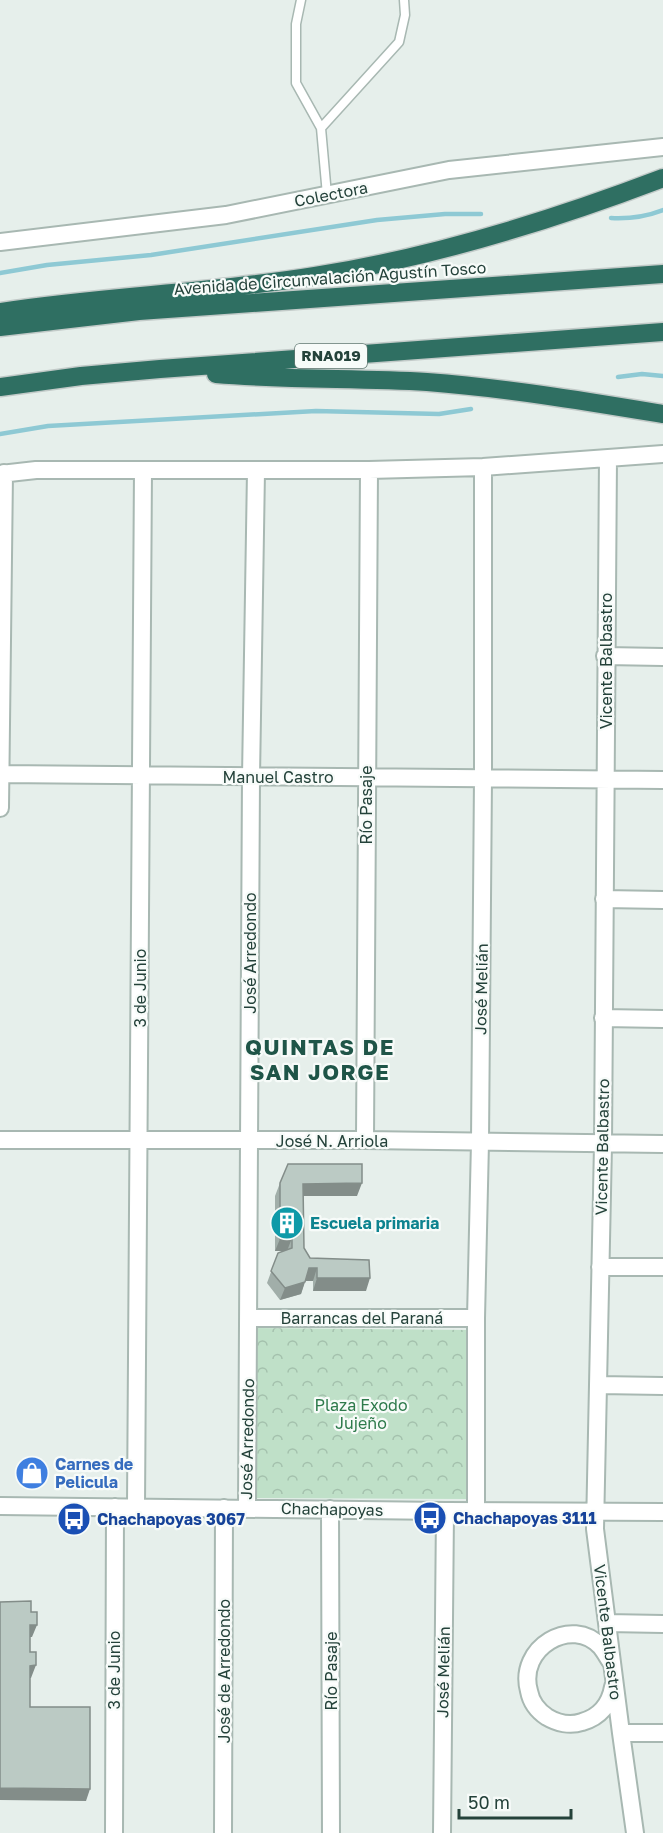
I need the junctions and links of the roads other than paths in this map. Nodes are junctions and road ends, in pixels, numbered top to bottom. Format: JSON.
{"nodes":[{"id":1,"x":301,"y":0,"type":"edge"},
{"id":2,"x":404,"y":0,"type":"edge"},
{"id":3,"x":321,"y":128,"type":"junction"},
{"id":4,"x":663,"y":147,"type":"edge"},
{"id":5,"x":663,"y":178,"type":"edge"},
{"id":6,"x":327,"y":195,"type":"junction"},
{"id":7,"x":0,"y":242,"type":"edge"},
{"id":8,"x":663,"y":274,"type":"edge"},
{"id":9,"x":0,"y":312,"type":"edge"},
{"id":10,"x":0,"y":327,"type":"edge"},
{"id":11,"x":663,"y":332,"type":"edge"},
{"id":12,"x":160,"y":369,"type":"junction"},
{"id":13,"x":0,"y":387,"type":"edge"},
{"id":14,"x":663,"y":414,"type":"edge"},
{"id":15,"x":663,"y":454,"type":"edge"},
{"id":16,"x":608,"y":458,"type":"junction"},
{"id":17,"x":483,"y":468,"type":"junction"},
{"id":18,"x":143,"y":470,"type":"junction"},
{"id":19,"x":369,"y":470,"type":"junction"},
{"id":20,"x":256,"y":471,"type":"junction"},
{"id":21,"x":2,"y":473,"type":"edge"},
{"id":22,"x":605,"y":656,"type":"junction"},
{"id":23,"x":663,"y":657,"type":"edge"},
{"id":24,"x":0,"y":774,"type":"edge"},
{"id":25,"x":141,"y":776,"type":"junction"},
{"id":26,"x":251,"y":777,"type":"junction"},
{"id":27,"x":366,"y":778,"type":"junction"},
{"id":28,"x":483,"y":778,"type":"junction"},
{"id":29,"x":605,"y":779,"type":"junction"},
{"id":30,"x":663,"y":780,"type":"edge"},
{"id":31,"x":0,"y":808,"type":"edge"},
{"id":32,"x":604,"y":899,"type":"junction"},
{"id":33,"x":663,"y":900,"type":"edge"},
{"id":34,"x":603,"y":1018,"type":"junction"},
{"id":35,"x":663,"y":1019,"type":"edge"},
{"id":36,"x":0,"y":1140,"type":"edge"},
{"id":37,"x":139,"y":1140,"type":"junction"},
{"id":38,"x":249,"y":1140,"type":"junction"},
{"id":39,"x":365,"y":1140,"type":"junction"},
{"id":40,"x":480,"y":1142,"type":"junction"},
{"id":41,"x":663,"y":1144,"type":"edge"},
{"id":42,"x":603,"y":1145,"type":"junction"},
{"id":43,"x":600,"y":1267,"type":"junction"},
{"id":44,"x":663,"y":1268,"type":"edge"},
{"id":45,"x":248,"y":1318,"type":"junction"},
{"id":46,"x":476,"y":1318,"type":"junction"},
{"id":47,"x":599,"y":1385,"type":"junction"},
{"id":48,"x":663,"y":1386,"type":"edge"},
{"id":49,"x":0,"y":1506,"type":"edge"},
{"id":50,"x":115,"y":1507,"type":"junction"},
{"id":51,"x":136,"y":1507,"type":"junction"},
{"id":52,"x":224,"y":1508,"type":"junction"},
{"id":53,"x":247,"y":1508,"type":"junction"},
{"id":54,"x":330,"y":1509,"type":"junction"},
{"id":55,"x":445,"y":1511,"type":"junction"},
{"id":56,"x":476,"y":1511,"type":"junction"},
{"id":57,"x":596,"y":1511,"type":"junction"},
{"id":58,"x":663,"y":1512,"type":"edge"},
{"id":59,"x":607,"y":1623,"type":"junction"},
{"id":60,"x":663,"y":1624,"type":"edge"},
{"id":61,"x":612,"y":1663,"type":"junction"},
{"id":62,"x":614,"y":1680,"type":"junction"},
{"id":63,"x":621,"y":1733,"type":"junction"},
{"id":64,"x":663,"y":1733,"type":"edge"},
{"id":65,"x":114,"y":1833,"type":"edge"},
{"id":66,"x":223,"y":1833,"type":"edge"},
{"id":67,"x":332,"y":1833,"type":"edge"},
{"id":68,"x":442,"y":1833,"type":"edge"},
{"id":69,"x":635,"y":1833,"type":"edge"}],
"edges":[{"from":1,"to":3,"type":"lane"},
{"from":2,"to":3,"type":"lane"},
{"from":3,"to":6,"type":"lane"},
{"from":4,"to":6,"type":"street","name":"Colectora"},
{"from":5,"to":9,"type":"highway"},
{"from":6,"to":7,"type":"street","name":"Colectora"},
{"from":8,"to":10,"type":"highway","name":"Avenida de Circunvalación Agustín Tosco"},
{"from":11,"to":12,"type":"highway","number":"RNA019"},
{"from":12,"to":13,"type":"highway","number":"RNA019"},
{"from":12,"to":14,"type":"highway"},
{"from":15,"to":16,"type":"street"},
{"from":16,"to":17,"type":"street"},
{"from":16,"to":22,"type":"street","name":"Vicente Balbastro"},
{"from":17,"to":19,"type":"street"},
{"from":17,"to":28,"type":"street","name":"José Melián"},
{"from":18,"to":20,"type":"street"},
{"from":18,"to":21,"type":"street"},
{"from":18,"to":25,"type":"street","name":"3 de Junio"},
{"from":19,"to":20,"type":"street"},
{"from":19,"to":27,"type":"street","name":"Río Pasaje"},
{"from":20,"to":26,"type":"street","name":"José Arredondo"},
{"from":21,"to":24,"type":"street"},
{"from":22,"to":23,"type":"street"},
{"from":22,"to":29,"type":"street","name":"Vicente Balbastro"},
{"from":24,"to":25,"type":"street","name":"Manuel Castro"},
{"from":24,"to":31,"type":"street"},
{"from":25,"to":26,"type":"street","name":"Manuel Castro"},
{"from":25,"to":37,"type":"street","name":"3 de Junio"},
{"from":26,"to":27,"type":"street","name":"Manuel Castro"},
{"from":26,"to":38,"type":"street","name":"José Arredondo"},
{"from":27,"to":28,"type":"street","name":"Manuel Castro"},
{"from":27,"to":39,"type":"street","name":"Río Pasaje"},
{"from":28,"to":29,"type":"street","name":"Manuel Castro"},
{"from":28,"to":40,"type":"street","name":"José Melián"},
{"from":29,"to":30,"type":"street","name":"Manuel Castro"},
{"from":29,"to":32,"type":"street","name":"Vicente Balbastro"},
{"from":32,"to":33,"type":"street"},
{"from":32,"to":34,"type":"street","name":"Vicente Balbastro"},
{"from":34,"to":35,"type":"street"},
{"from":34,"to":42,"type":"street","name":"Vicente Balbastro"},
{"from":36,"to":37,"type":"street","name":"José N. Arriola"},
{"from":37,"to":38,"type":"street","name":"José N. Arriola"},
{"from":37,"to":51,"type":"street","name":"3 de Junio"},
{"from":38,"to":39,"type":"street","name":"José N. Arriola"},
{"from":38,"to":45,"type":"street","name":"José Arredondo"},
{"from":39,"to":40,"type":"street","name":"José N. Arriola"},
{"from":40,"to":42,"type":"street","name":"José N. Arriola"},
{"from":40,"to":46,"type":"street","name":"José Melián"},
{"from":41,"to":42,"type":"street","name":"José N. Arriola"},
{"from":42,"to":43,"type":"street","name":"Vicente Balbastro"},
{"from":43,"to":44,"type":"street"},
{"from":43,"to":47,"type":"street","name":"Vicente Balbastro"},
{"from":45,"to":46,"type":"street","name":"Barrancas del Paraná"},
{"from":45,"to":53,"type":"street","name":"José Arredondo"},
{"from":46,"to":56,"type":"street","name":"José Melián"},
{"from":47,"to":48,"type":"street"},
{"from":47,"to":57,"type":"street","name":"Vicente Balbastro"},
{"from":49,"to":50,"type":"street","name":"Chachapoyas"},
{"from":50,"to":51,"type":"street","name":"Chachapoyas"},
{"from":50,"to":65,"type":"street","name":"3 de Junio"},
{"from":51,"to":52,"type":"street","name":"Chachapoyas"},
{"from":52,"to":53,"type":"street","name":"Chachapoyas"},
{"from":52,"to":66,"type":"street","name":"José de Arredondo"},
{"from":53,"to":54,"type":"street","name":"Chachapoyas"},
{"from":54,"to":55,"type":"street","name":"Chachapoyas"},
{"from":54,"to":67,"type":"street","name":"Río Pasaje"},
{"from":55,"to":56,"type":"street","name":"Chachapoyas"},
{"from":55,"to":68,"type":"street","name":"José Melián"},
{"from":56,"to":57,"type":"street","name":"Chachapoyas"},
{"from":57,"to":58,"type":"street","name":"Chachapoyas"},
{"from":57,"to":59,"type":"street","name":"Vicente Balbastro"},
{"from":59,"to":60,"type":"street"},
{"from":59,"to":61,"type":"street","name":"Vicente Balbastro"},
{"from":61,"to":62,"type":"street","name":"Vicente Balbastro"},
{"from":61,"to":62,"type":"street"},
{"from":62,"to":63,"type":"street","name":"Vicente Balbastro"},
{"from":63,"to":64,"type":"street"},
{"from":63,"to":69,"type":"street","name":"Vicente Balbastro"}]}
